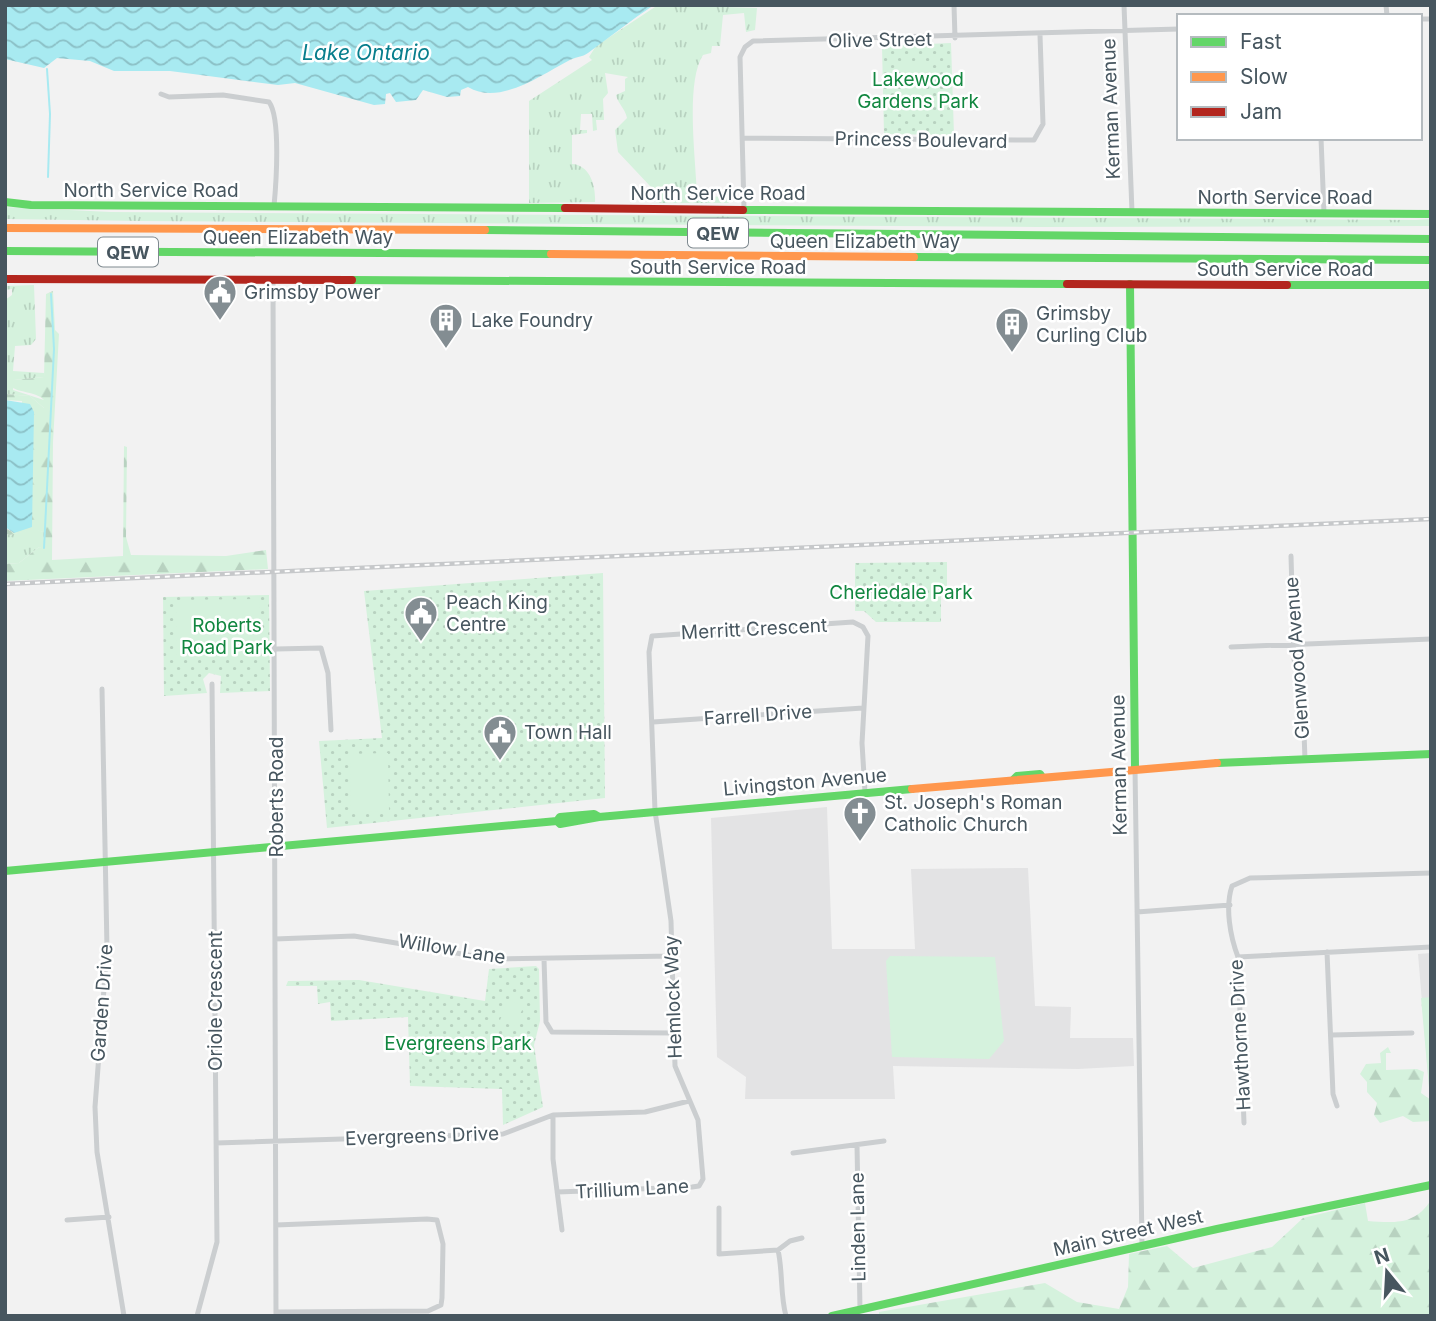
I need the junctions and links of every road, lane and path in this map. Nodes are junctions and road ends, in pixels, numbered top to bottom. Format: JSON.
{"nodes":[{"id":1,"x":954,"y":5,"type":"edge"},
{"id":2,"x":1124,"y":5,"type":"edge"},
{"id":3,"x":1177,"y":29,"type":"edge"},
{"id":4,"x":1124,"y":32,"type":"junction"},
{"id":5,"x":1041,"y":35,"type":"junction"},
{"id":6,"x":955,"y":38,"type":"junction"},
{"id":7,"x":161,"y":94,"type":"dead end"},
{"id":8,"x":742,"y":138,"type":"junction"},
{"id":9,"x":1321,"y":140,"type":"edge"},
{"id":10,"x":5,"y":202,"type":"edge"},
{"id":11,"x":274,"y":206,"type":"junction"},
{"id":12,"x":744,"y":208,"type":"junction"},
{"id":13,"x":1132,"y":212,"type":"junction"},
{"id":14,"x":1324,"y":213,"type":"junction"},
{"id":15,"x":1431,"y":214,"type":"edge"},
{"id":16,"x":5,"y":228,"type":"edge"},
{"id":17,"x":1431,"y":239,"type":"edge"},
{"id":18,"x":5,"y":251,"type":"edge"},
{"id":19,"x":1431,"y":260,"type":"edge"},
{"id":20,"x":5,"y":279,"type":"edge"},
{"id":21,"x":273,"y":279,"type":"junction"},
{"id":22,"x":1130,"y":284,"type":"junction"},
{"id":23,"x":1431,"y":285,"type":"edge"},
{"id":24,"x":1291,"y":555,"type":"dead end"},
{"id":25,"x":1431,"y":639,"type":"edge"},
{"id":26,"x":1294,"y":646,"type":"junction"},
{"id":27,"x":1231,"y":647,"type":"dead end"},
{"id":28,"x":276,"y":649,"type":"junction"},
{"id":29,"x":212,"y":684,"type":"dead end"},
{"id":30,"x":102,"y":689,"type":"dead end"},
{"id":31,"x":863,"y":708,"type":"junction"},
{"id":32,"x":653,"y":722,"type":"junction"},
{"id":33,"x":331,"y":730,"type":"dead end"},
{"id":34,"x":1431,"y":754,"type":"edge"},
{"id":35,"x":1305,"y":760,"type":"junction"},
{"id":36,"x":1135,"y":768,"type":"junction"},
{"id":37,"x":865,"y":792,"type":"junction"},
{"id":38,"x":655,"y":811,"type":"junction"},
{"id":39,"x":276,"y":846,"type":"junction"},
{"id":40,"x":214,"y":852,"type":"junction"},
{"id":41,"x":105,"y":862,"type":"junction"},
{"id":42,"x":5,"y":871,"type":"edge"},
{"id":43,"x":1431,"y":873,"type":"edge"},
{"id":44,"x":1230,"y":905,"type":"junction"},
{"id":45,"x":1137,"y":912,"type":"junction"},
{"id":46,"x":275,"y":939,"type":"junction"},
{"id":47,"x":1431,"y":947,"type":"edge"},
{"id":48,"x":1327,"y":952,"type":"junction"},
{"id":49,"x":671,"y":956,"type":"junction"},
{"id":50,"x":1238,"y":957,"type":"junction"},
{"id":51,"x":544,"y":959,"type":"junction"},
{"id":52,"x":673,"y":1033,"type":"junction"},
{"id":53,"x":1412,"y":1033,"type":"dead end"},
{"id":54,"x":1332,"y":1035,"type":"junction"},
{"id":55,"x":689,"y":1101,"type":"junction"},
{"id":56,"x":1337,"y":1105,"type":"dead end"},
{"id":57,"x":553,"y":1115,"type":"junction"},
{"id":58,"x":1244,"y":1123,"type":"dead end"},
{"id":59,"x":276,"y":1141,"type":"junction"},
{"id":60,"x":884,"y":1141,"type":"dead end"},
{"id":61,"x":216,"y":1143,"type":"junction"},
{"id":62,"x":857,"y":1144,"type":"junction"},
{"id":63,"x":793,"y":1153,"type":"dead end"},
{"id":64,"x":703,"y":1179,"type":"joint"},
{"id":65,"x":1431,"y":1185,"type":"edge"},
{"id":66,"x":557,"y":1192,"type":"junction"},
{"id":67,"x":719,"y":1208,"type":"dead end"},
{"id":68,"x":109,"y":1217,"type":"junction"},
{"id":69,"x":67,"y":1220,"type":"dead end"},
{"id":70,"x":276,"y":1225,"type":"junction"},
{"id":71,"x":562,"y":1230,"type":"dead end"},
{"id":72,"x":802,"y":1238,"type":"dead end"},
{"id":73,"x":1142,"y":1246,"type":"junction"},
{"id":74,"x":778,"y":1250,"type":"junction"},
{"id":75,"x":860,"y":1309,"type":"junction"},
{"id":76,"x":276,"y":1314,"type":"edge"},
{"id":77,"x":124,"y":1316,"type":"edge"},
{"id":78,"x":197,"y":1316,"type":"edge"},
{"id":79,"x":786,"y":1316,"type":"edge"},
{"id":80,"x":832,"y":1316,"type":"edge"}],
"edges":[{"from":1,"to":6,"type":"street"},
{"from":2,"to":4,"type":"street","name":"Kerman Avenue"},
{"from":3,"to":4,"type":"street","name":"Olive Street"},
{"from":4,"to":5,"type":"street","name":"Olive Street"},
{"from":4,"to":13,"type":"street","name":"Kerman Avenue"},
{"from":5,"to":6,"type":"street","name":"Olive Street"},
{"from":5,"to":8,"type":"street","name":"Princess Boulevard"},
{"from":6,"to":8,"type":"street","name":"Olive Street"},
{"from":7,"to":11,"type":"street"},
{"from":8,"to":12,"type":"street","name":"Olive Street"},
{"from":9,"to":14,"type":"street"},
{"from":10,"to":11,"type":"main road","name":"North Service Road"},
{"from":11,"to":12,"type":"main road","name":"North Service Road"},
{"from":12,"to":13,"type":"main road","name":"North Service Road"},
{"from":13,"to":14,"type":"main road","name":"North Service Road"},
{"from":14,"to":15,"type":"main road","name":"North Service Road"},
{"from":16,"to":17,"type":"main road","name":"Queen Elizabeth Way","number":"QEW"},
{"from":18,"to":19,"type":"main road","name":"Queen Elizabeth Way","number":"QEW"},
{"from":20,"to":21,"type":"main road","name":"South Service Road"},
{"from":21,"to":22,"type":"main road","name":"South Service Road"},
{"from":21,"to":28,"type":"street","name":"Roberts Road"},
{"from":22,"to":23,"type":"main road","name":"South Service Road"},
{"from":22,"to":36,"type":"main road","name":"Kerman Avenue"},
{"from":24,"to":26,"type":"street","name":"Glenwood Avenue"},
{"from":25,"to":26,"type":"street"},
{"from":26,"to":27,"type":"street"},
{"from":26,"to":35,"type":"street","name":"Glenwood Avenue"},
{"from":28,"to":33,"type":"street"},
{"from":28,"to":39,"type":"street","name":"Roberts Road"},
{"from":29,"to":40,"type":"street","name":"Oriole Crescent"},
{"from":30,"to":41,"type":"street","name":"Garden Drive"},
{"from":31,"to":32,"type":"street","name":"Farrell Drive"},
{"from":31,"to":32,"type":"street","name":"Merritt Crescent"},
{"from":31,"to":37,"type":"street","name":"Merritt Crescent"},
{"from":32,"to":38,"type":"street","name":"Merritt Crescent"},
{"from":34,"to":35,"type":"main road","name":"Livingston Avenue"},
{"from":35,"to":36,"type":"main road","name":"Livingston Avenue"},
{"from":36,"to":37,"type":"main road","name":"Livingston Avenue"},
{"from":36,"to":45,"type":"street","name":"Kerman Avenue"},
{"from":37,"to":38,"type":"main road","name":"Livingston Avenue"},
{"from":38,"to":39,"type":"main road","name":"Livingston Avenue"},
{"from":38,"to":49,"type":"street","name":"Hemlock Way"},
{"from":39,"to":40,"type":"main road","name":"Livingston Avenue"},
{"from":39,"to":46,"type":"street","name":"Roberts Road"},
{"from":40,"to":41,"type":"main road","name":"Livingston Avenue"},
{"from":40,"to":61,"type":"street","name":"Oriole Crescent"},
{"from":41,"to":42,"type":"main road","name":"Livingston Avenue"},
{"from":41,"to":68,"type":"street","name":"Garden Drive"},
{"from":43,"to":44,"type":"street"},
{"from":44,"to":45,"type":"street"},
{"from":44,"to":50,"type":"street","name":"Hawthorne Drive"},
{"from":45,"to":73,"type":"street","name":"Kerman Avenue"},
{"from":46,"to":51,"type":"street","name":"Willow Lane"},
{"from":46,"to":59,"type":"street","name":"Roberts Road"},
{"from":47,"to":48,"type":"street"},
{"from":48,"to":50,"type":"street"},
{"from":48,"to":54,"type":"street"},
{"from":49,"to":51,"type":"street","name":"Willow Lane"},
{"from":49,"to":52,"type":"street","name":"Hemlock Way"},
{"from":50,"to":58,"type":"street","name":"Hawthorne Drive"},
{"from":51,"to":52,"type":"street"},
{"from":52,"to":55,"type":"street","name":"Hemlock Way"},
{"from":53,"to":54,"type":"street"},
{"from":54,"to":56,"type":"street"},
{"from":55,"to":57,"type":"street","name":"Evergreens Drive"},
{"from":55,"to":64,"type":"street","name":"Hemlock Way"},
{"from":57,"to":59,"type":"street","name":"Evergreens Drive"},
{"from":57,"to":66,"type":"street"},
{"from":59,"to":61,"type":"street","name":"Evergreens Drive"},
{"from":59,"to":70,"type":"street","name":"Roberts Road"},
{"from":60,"to":62,"type":"street"},
{"from":61,"to":78,"type":"street","name":"Oriole Crescent"},
{"from":62,"to":63,"type":"street"},
{"from":62,"to":75,"type":"street","name":"Linden Lane"},
{"from":64,"to":66,"type":"street","name":"Trillium Lane"},
{"from":65,"to":73,"type":"main road","name":"Main Street West"},
{"from":66,"to":71,"type":"street"},
{"from":67,"to":74,"type":"street"},
{"from":68,"to":69,"type":"street"},
{"from":68,"to":77,"type":"street","name":"Garden Drive"},
{"from":70,"to":76,"type":"street","name":"Roberts Road"},
{"from":70,"to":76,"type":"street"},
{"from":72,"to":74,"type":"street"},
{"from":73,"to":75,"type":"main road","name":"Main Street West"},
{"from":74,"to":79,"type":"street"},
{"from":75,"to":80,"type":"main road","name":"Main Street West"}]}
